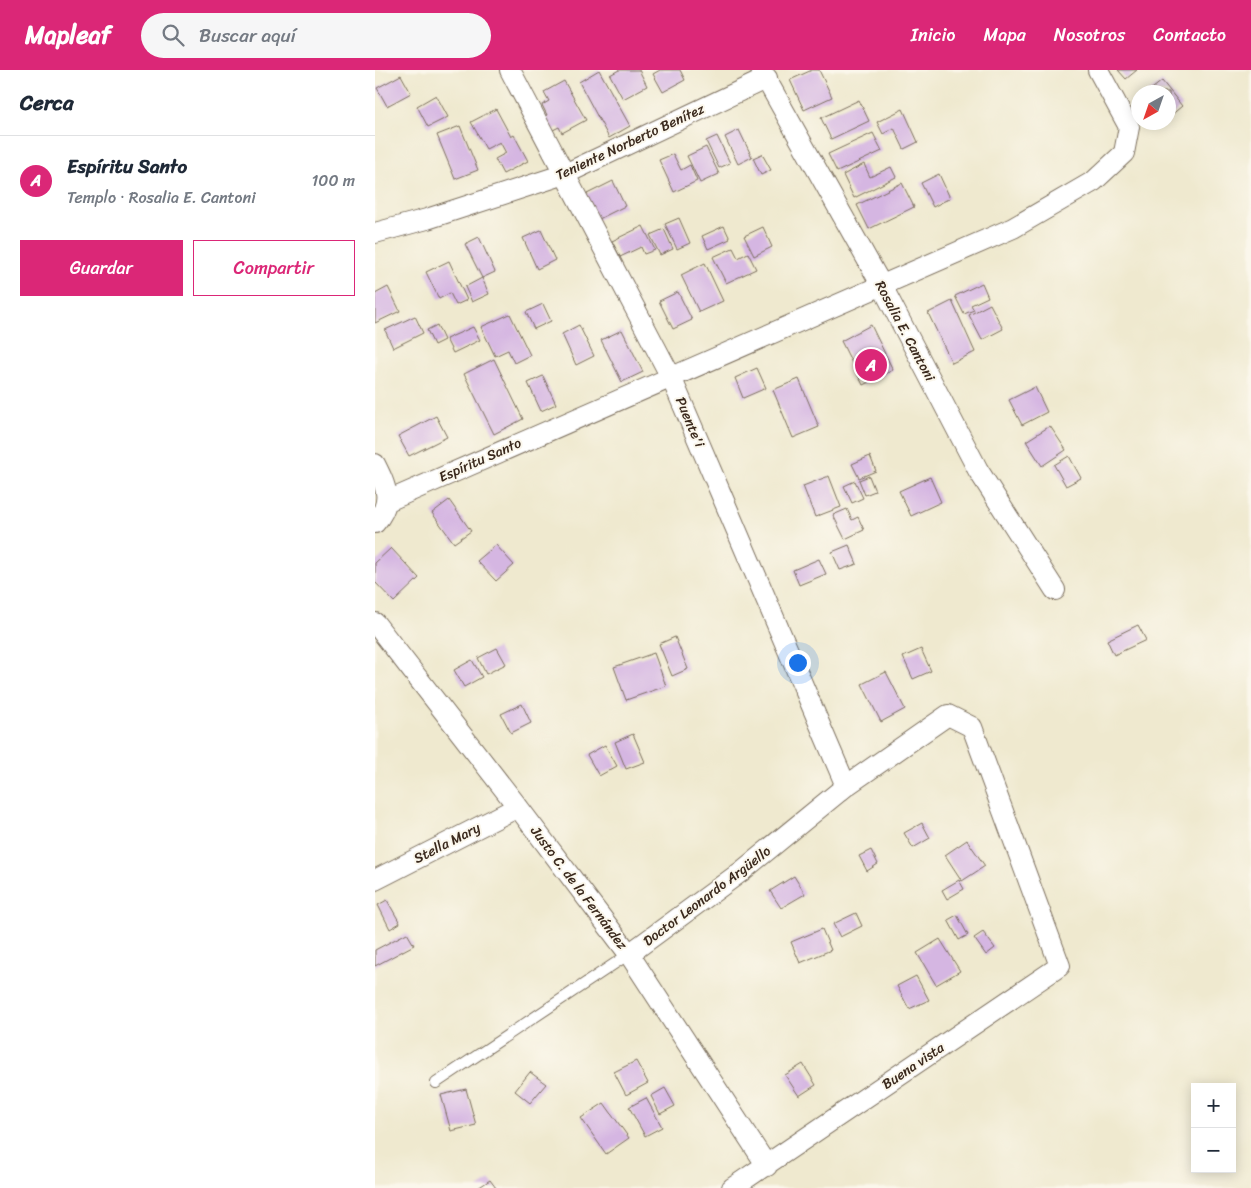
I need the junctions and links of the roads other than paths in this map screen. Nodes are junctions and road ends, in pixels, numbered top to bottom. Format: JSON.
{"nodes":[{"id":1,"x":511,"y":70,"type":"edge"},
{"id":2,"x":1098,"y":70,"type":"edge"},
{"id":3,"x":764,"y":74,"type":"edge"},
{"id":4,"x":565,"y":174,"type":"junction"},
{"id":5,"x":375,"y":233,"type":"edge"},
{"id":6,"x":882,"y":286,"type":"junction"},
{"id":7,"x":671,"y":377,"type":"junction"},
{"id":8,"x":375,"y":464,"type":"edge"},
{"id":9,"x":388,"y":501,"type":"junction"},
{"id":10,"x":375,"y":523,"type":"edge"},
{"id":11,"x":1055,"y":590,"type":"dead end"},
{"id":12,"x":375,"y":623,"type":"edge"},
{"id":13,"x":846,"y":786,"type":"junction"},
{"id":14,"x":518,"y":807,"type":"junction"},
{"id":15,"x":375,"y":880,"type":"edge"},
{"id":16,"x":629,"y":954,"type":"junction"},
{"id":17,"x":1059,"y":966,"type":"joint"},
{"id":18,"x":436,"y":1083,"type":"dead end"},
{"id":19,"x":767,"y":1166,"type":"junction"},
{"id":20,"x":732,"y":1188,"type":"edge"}],
"edges":[{"from":1,"to":4,"type":"street","name":"Puente'i"},
{"from":2,"to":6,"type":"street","name":"Espíritu Santo"},
{"from":3,"to":4,"type":"street","name":"Teniente Norberto Benítez"},
{"from":3,"to":6,"type":"street","name":"Rosalia E. Cantoni"},
{"from":4,"to":5,"type":"street","name":"Teniente Norberto Benítez"},
{"from":4,"to":7,"type":"street","name":"Puente'i"},
{"from":6,"to":7,"type":"street","name":"Espíritu Santo"},
{"from":6,"to":11,"type":"street","name":"Rosalia E. Cantoni"},
{"from":7,"to":9,"type":"street","name":"Espíritu Santo"},
{"from":7,"to":13,"type":"street","name":"Puente'i"},
{"from":8,"to":9,"type":"street"},
{"from":9,"to":10,"type":"street"},
{"from":12,"to":14,"type":"street","name":"Justo C. de la Fernández"},
{"from":13,"to":16,"type":"street","name":"Doctor Leonardo Argüello"},
{"from":13,"to":17,"type":"street","name":"Doctor Leonardo Argüello"},
{"from":14,"to":15,"type":"street","name":"Stella Mary"},
{"from":14,"to":16,"type":"street","name":"Justo C. de la Fernández"},
{"from":16,"to":18,"type":"lane","name":"Doctor Leonardo Argüello"},
{"from":16,"to":19,"type":"street","name":"Justo C. de la Fernández"},
{"from":17,"to":19,"type":"street","name":"Buena vista"},
{"from":19,"to":20,"type":"street","name":"Buena vista"}]}
